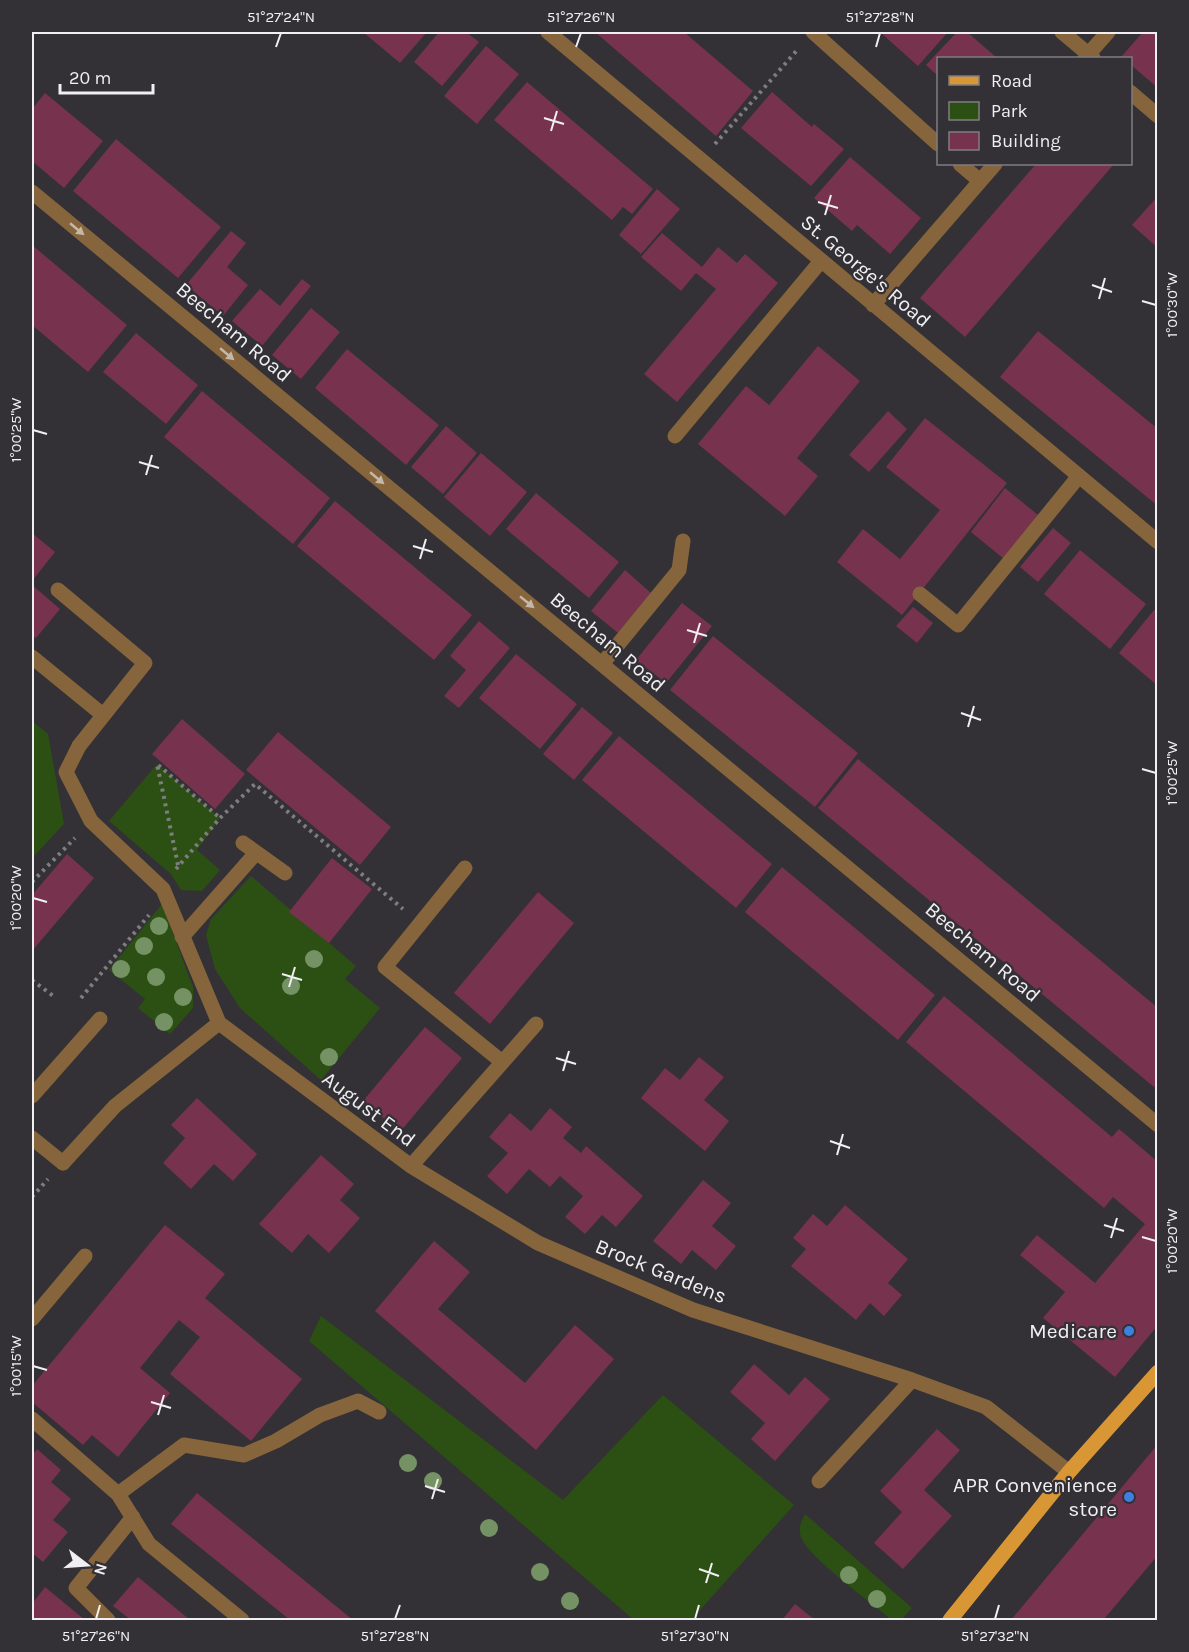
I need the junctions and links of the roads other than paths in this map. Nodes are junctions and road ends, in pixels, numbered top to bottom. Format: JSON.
{"nodes":[{"id":1,"x":548,"y":32,"type":"edge"},
{"id":2,"x":813,"y":32,"type":"edge"},
{"id":3,"x":1062,"y":32,"type":"edge"},
{"id":4,"x":1108,"y":32,"type":"edge"},
{"id":5,"x":1089,"y":57,"type":"edge"},
{"id":6,"x":1132,"y":93,"type":"edge"},
{"id":7,"x":1158,"y":116,"type":"edge"},
{"id":8,"x":937,"y":142,"type":"edge"},
{"id":9,"x":961,"y":165,"type":"edge"},
{"id":10,"x":994,"y":165,"type":"edge"},
{"id":11,"x":980,"y":181,"type":"junction"},
{"id":12,"x":32,"y":192,"type":"edge"},
{"id":13,"x":821,"y":261,"type":"junction"},
{"id":14,"x":873,"y":305,"type":"junction"},
{"id":15,"x":675,"y":436,"type":"dead end"},
{"id":16,"x":1079,"y":476,"type":"junction"},
{"id":17,"x":683,"y":541,"type":"dead end"},
{"id":18,"x":1158,"y":542,"type":"edge"},
{"id":19,"x":58,"y":590,"type":"dead end"},
{"id":20,"x":920,"y":594,"type":"dead end"},
{"id":21,"x":32,"y":657,"type":"edge"},
{"id":22,"x":602,"y":664,"type":"junction"},
{"id":23,"x":103,"y":715,"type":"junction"},
{"id":24,"x":243,"y":843,"type":"dead end"},
{"id":25,"x":256,"y":853,"type":"junction"},
{"id":26,"x":465,"y":868,"type":"dead end"},
{"id":27,"x":285,"y":873,"type":"dead end"},
{"id":28,"x":182,"y":937,"type":"junction"},
{"id":29,"x":100,"y":1018,"type":"dead end"},
{"id":30,"x":219,"y":1023,"type":"junction"},
{"id":31,"x":536,"y":1024,"type":"dead end"},
{"id":32,"x":501,"y":1061,"type":"junction"},
{"id":33,"x":32,"y":1096,"type":"edge"},
{"id":34,"x":1158,"y":1125,"type":"edge"},
{"id":35,"x":32,"y":1138,"type":"edge"},
{"id":36,"x":411,"y":1166,"type":"junction"},
{"id":37,"x":85,"y":1256,"type":"dead end"},
{"id":38,"x":32,"y":1319,"type":"edge"},
{"id":39,"x":1158,"y":1372,"type":"edge"},
{"id":40,"x":912,"y":1380,"type":"junction"},
{"id":41,"x":379,"y":1412,"type":"dead end"},
{"id":42,"x":32,"y":1419,"type":"edge"},
{"id":43,"x":1069,"y":1472,"type":"junction"},
{"id":44,"x":819,"y":1481,"type":"dead end"},
{"id":45,"x":118,"y":1494,"type":"junction"},
{"id":46,"x":133,"y":1517,"type":"junction"},
{"id":47,"x":108,"y":1620,"type":"edge"},
{"id":48,"x":242,"y":1620,"type":"edge"},
{"id":49,"x":950,"y":1620,"type":"edge"}],
"edges":[{"from":1,"to":13,"type":"street","name":"St. George's Road"},
{"from":2,"to":8,"type":"street"},
{"from":3,"to":5,"type":"street"},
{"from":4,"to":5,"type":"street"},
{"from":6,"to":7,"type":"street"},
{"from":9,"to":11,"type":"street"},
{"from":10,"to":11,"type":"street"},
{"from":11,"to":14,"type":"street"},
{"from":12,"to":22,"type":"street","name":"Beecham Road","one_way":true},
{"from":13,"to":14,"type":"street","name":"St. George's Road"},
{"from":13,"to":15,"type":"street"},
{"from":14,"to":16,"type":"street","name":"St. George's Road"},
{"from":16,"to":18,"type":"street","name":"St. George's Road"},
{"from":16,"to":20,"type":"street"},
{"from":17,"to":22,"type":"street"},
{"from":19,"to":23,"type":"street"},
{"from":21,"to":23,"type":"street"},
{"from":22,"to":34,"type":"street","name":"Beecham Road"},
{"from":23,"to":28,"type":"street"},
{"from":24,"to":25,"type":"street"},
{"from":25,"to":27,"type":"street"},
{"from":25,"to":28,"type":"street"},
{"from":26,"to":32,"type":"street"},
{"from":28,"to":30,"type":"street"},
{"from":29,"to":33,"type":"street"},
{"from":30,"to":35,"type":"street"},
{"from":30,"to":36,"type":"street","name":"August End"},
{"from":31,"to":32,"type":"street","name":"August End"},
{"from":32,"to":36,"type":"street","name":"August End"},
{"from":36,"to":40,"type":"street","name":"Brock Gardens"},
{"from":37,"to":38,"type":"street"},
{"from":39,"to":43,"type":"main road"},
{"from":40,"to":43,"type":"street","name":"Brock Gardens"},
{"from":40,"to":44,"type":"street"},
{"from":41,"to":45,"type":"street"},
{"from":42,"to":45,"type":"street"},
{"from":43,"to":49,"type":"main road"},
{"from":45,"to":46,"type":"street"},
{"from":46,"to":47,"type":"street"},
{"from":46,"to":48,"type":"street"}]}
